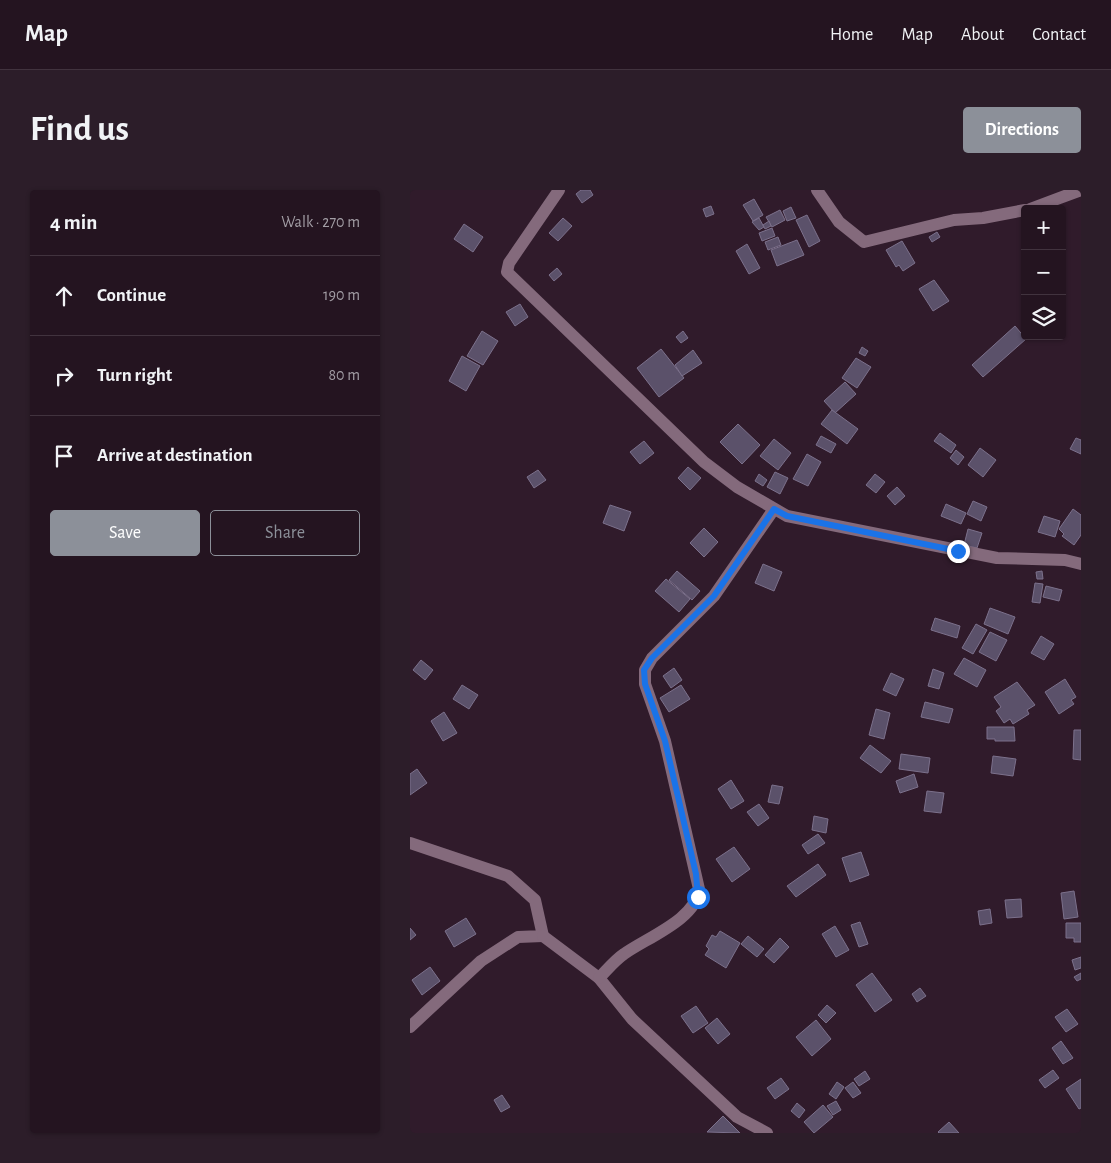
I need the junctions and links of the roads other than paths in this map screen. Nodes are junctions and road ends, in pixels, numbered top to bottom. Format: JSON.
{"nodes":[{"id":1,"x":558,"y":190,"type":"edge"},
{"id":2,"x":817,"y":190,"type":"edge"},
{"id":3,"x":1081,"y":190,"type":"edge"},
{"id":4,"x":1041,"y":205,"type":"edge"},
{"id":5,"x":1021,"y":211,"type":"edge"},
{"id":6,"x":774,"y":509,"type":"junction"},
{"id":7,"x":1081,"y":564,"type":"edge"},
{"id":8,"x":410,"y":843,"type":"edge"},
{"id":9,"x":543,"y":936,"type":"junction"},
{"id":10,"x":599,"y":978,"type":"junction"},
{"id":11,"x":410,"y":1027,"type":"edge"},
{"id":12,"x":767,"y":1133,"type":"edge"}],
"edges":[{"from":1,"to":6,"type":"street"},
{"from":2,"to":5,"type":"street"},
{"from":3,"to":4,"type":"street"},
{"from":6,"to":7,"type":"street"},
{"from":6,"to":10,"type":"street"},
{"from":8,"to":9,"type":"street"},
{"from":9,"to":10,"type":"street"},
{"from":9,"to":11,"type":"street"},
{"from":10,"to":12,"type":"street"}]}
